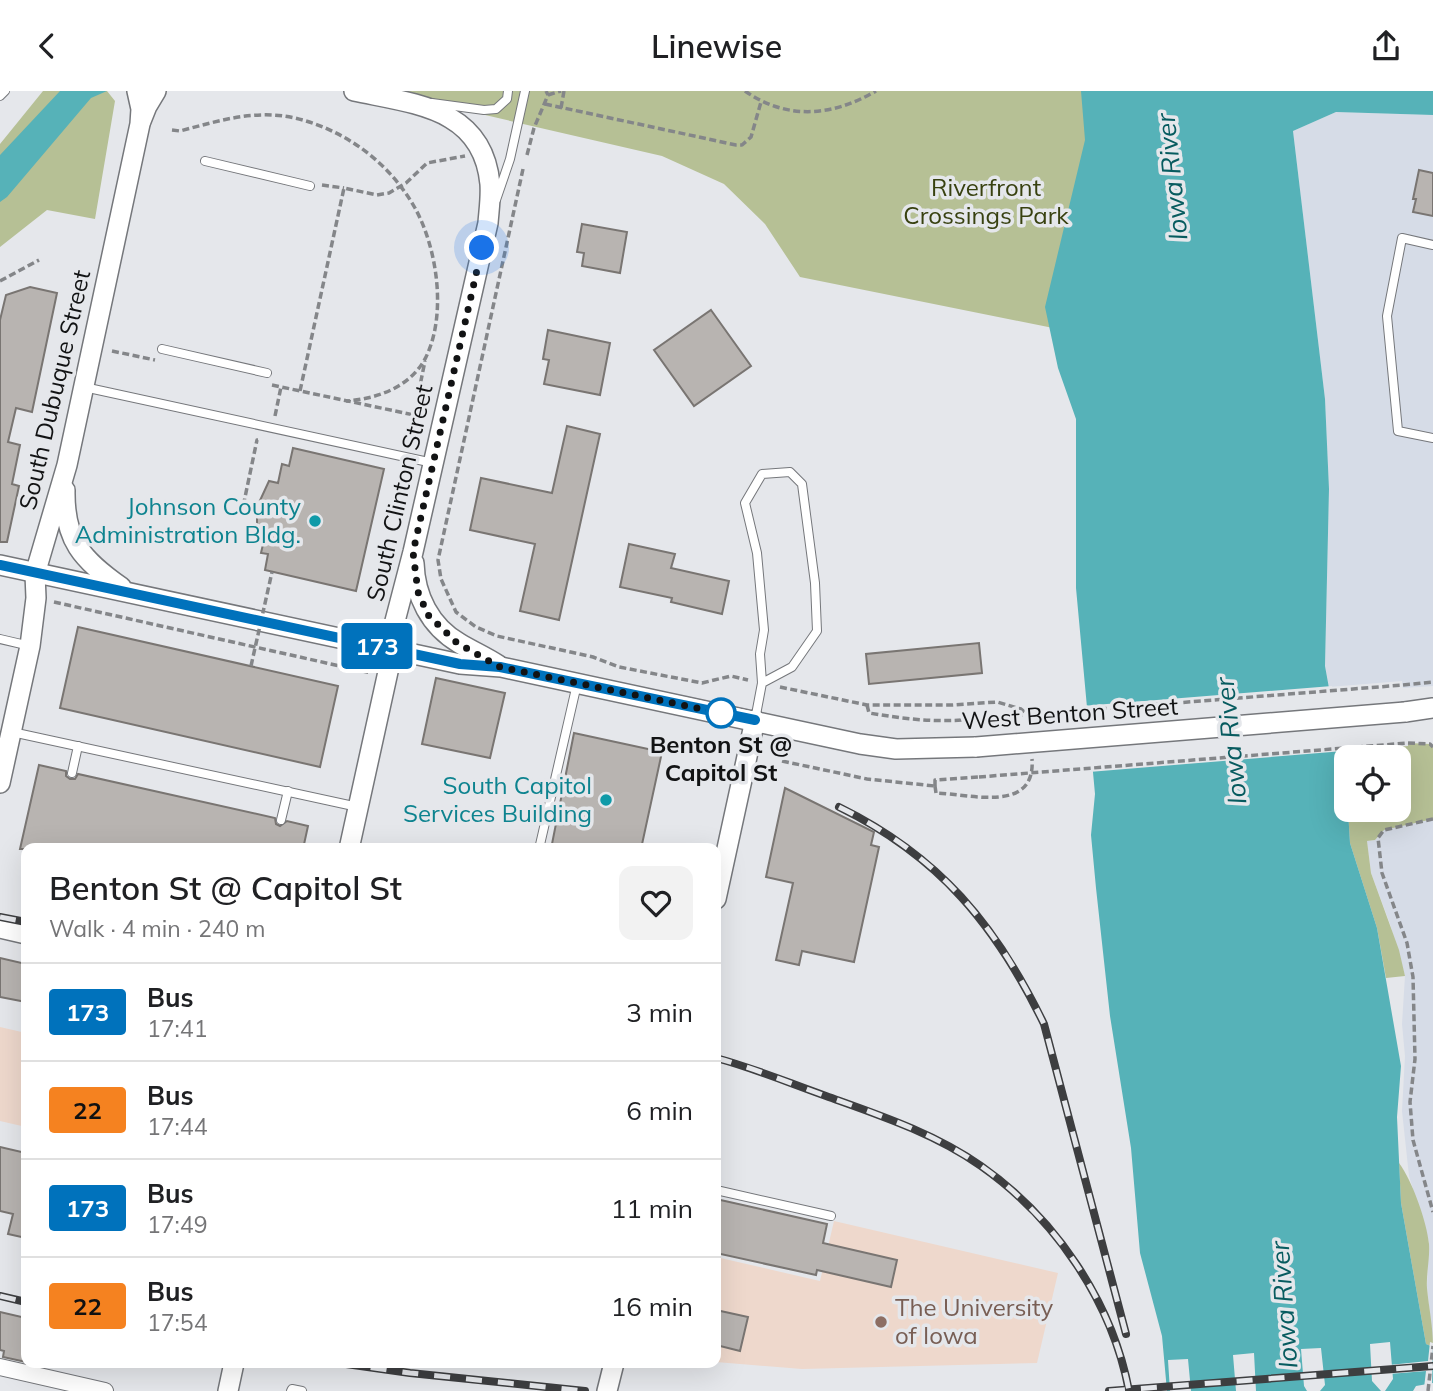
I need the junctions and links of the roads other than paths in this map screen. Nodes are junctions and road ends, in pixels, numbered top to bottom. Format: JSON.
{"nodes":[{"id":1,"x":5,"y":91,"type":"edge"},
{"id":2,"x":137,"y":91,"type":"edge"},
{"id":3,"x":156,"y":91,"type":"edge"},
{"id":4,"x":354,"y":91,"type":"edge"},
{"id":5,"x":508,"y":91,"type":"edge"},
{"id":6,"x":525,"y":91,"type":"edge"},
{"id":7,"x":0,"y":96,"type":"edge"},
{"id":8,"x":408,"y":103,"type":"junction"},
{"id":9,"x":140,"y":124,"type":"junction"},
{"id":10,"x":205,"y":161,"type":"dead end"},
{"id":11,"x":310,"y":186,"type":"road end"},
{"id":12,"x":488,"y":223,"type":"junction"},
{"id":13,"x":1433,"y":245,"type":"edge"},
{"id":14,"x":162,"y":349,"type":"dead end"},
{"id":15,"x":267,"y":373,"type":"dead end"},
{"id":16,"x":83,"y":387,"type":"junction"},
{"id":17,"x":1433,"y":438,"type":"edge"},
{"id":18,"x":433,"y":463,"type":"junction"},
{"id":19,"x":67,"y":465,"type":"junction"},
{"id":20,"x":413,"y":552,"type":"junction"},
{"id":21,"x":0,"y":565,"type":"edge"},
{"id":22,"x":36,"y":574,"type":"junction"},
{"id":23,"x":129,"y":593,"type":"junction"},
{"id":24,"x":0,"y":639,"type":"edge"},
{"id":25,"x":30,"y":646,"type":"junction"},
{"id":26,"x":393,"y":649,"type":"junction"},
{"id":27,"x":500,"y":667,"type":"junction"},
{"id":28,"x":762,"y":683,"type":"junction"},
{"id":29,"x":577,"y":684,"type":"junction"},
{"id":30,"x":1433,"y":709,"type":"edge"},
{"id":31,"x":755,"y":720,"type":"junction"},
{"id":32,"x":12,"y":733,"type":"junction"},
{"id":33,"x":78,"y":746,"type":"junction"},
{"id":34,"x":72,"y":773,"type":"dead end"},
{"id":35,"x":0,"y":783,"type":"edge"},
{"id":36,"x":288,"y":791,"type":"junction"},
{"id":37,"x":358,"y":807,"type":"junction"},
{"id":38,"x":281,"y":820,"type":"dead end"},
{"id":39,"x":350,"y":843,"type":"edge"},
{"id":40,"x":541,"y":843,"type":"edge"},
{"id":41,"x":721,"y":876,"type":"edge"},
{"id":42,"x":0,"y":928,"type":"edge"},
{"id":43,"x":21,"y":933,"type":"edge"},
{"id":44,"x":721,"y":1192,"type":"edge"},
{"id":45,"x":831,"y":1216,"type":"dead end"},
{"id":46,"x":0,"y":1367,"type":"edge"},
{"id":47,"x":233,"y":1368,"type":"edge"},
{"id":48,"x":613,"y":1368,"type":"edge"},
{"id":49,"x":45,"y":1385,"type":"edge"},
{"id":50,"x":230,"y":1390,"type":"edge"},
{"id":51,"x":105,"y":1391,"type":"edge"},
{"id":52,"x":291,"y":1391,"type":"edge"},
{"id":53,"x":302,"y":1391,"type":"edge"},
{"id":54,"x":607,"y":1391,"type":"edge"}],
"edges":[{"from":1,"to":7,"type":"lane"},
{"from":2,"to":9,"type":"street","name":"South Dubuque Street"},
{"from":3,"to":9,"type":"street"},
{"from":4,"to":8,"type":"street"},
{"from":5,"to":8,"type":"lane"},
{"from":6,"to":12,"type":"lane"},
{"from":8,"to":12,"type":"street","name":"South Clinton Street"},
{"from":9,"to":16,"type":"street","name":"South Dubuque Street"},
{"from":10,"to":11,"type":"lane"},
{"from":12,"to":18,"type":"street","name":"South Clinton Street"},
{"from":13,"to":17,"type":"lane"},
{"from":14,"to":15,"type":"lane"},
{"from":16,"to":18,"type":"lane"},
{"from":16,"to":19,"type":"street","name":"South Dubuque Street"},
{"from":18,"to":20,"type":"street","name":"South Clinton Street"},
{"from":19,"to":22,"type":"street","name":"South Dubuque Street"},
{"from":19,"to":23,"type":"street"},
{"from":20,"to":26,"type":"street","name":"South Clinton Street"},
{"from":20,"to":27,"type":"street"},
{"from":21,"to":22,"type":"street"},
{"from":22,"to":23,"type":"street"},
{"from":22,"to":25,"type":"street","name":"South Dubuque Street"},
{"from":23,"to":26,"type":"street"},
{"from":24,"to":25,"type":"lane"},
{"from":25,"to":32,"type":"street","name":"South Dubuque Street"},
{"from":26,"to":27,"type":"street"},
{"from":26,"to":37,"type":"street","name":"South Clinton Street"},
{"from":27,"to":29,"type":"street","name":"West Benton Street"},
{"from":28,"to":28,"type":"lane"},
{"from":28,"to":31,"type":"lane"},
{"from":29,"to":31,"type":"street","name":"West Benton Street"},
{"from":29,"to":40,"type":"lane"},
{"from":30,"to":31,"type":"street","name":"West Benton Street","bridge":true},
{"from":31,"to":41,"type":"street"},
{"from":32,"to":33,"type":"lane"},
{"from":32,"to":35,"type":"street","name":"South Dubuque Street"},
{"from":33,"to":34,"type":"lane"},
{"from":33,"to":36,"type":"lane"},
{"from":36,"to":37,"type":"lane"},
{"from":36,"to":38,"type":"lane"},
{"from":37,"to":39,"type":"street","name":"South Clinton Street"},
{"from":42,"to":43,"type":"street"},
{"from":44,"to":45,"type":"lane"},
{"from":46,"to":49,"type":"street"},
{"from":47,"to":50,"type":"street"},
{"from":48,"to":54,"type":"street"},
{"from":49,"to":51,"type":"street"},
{"from":52,"to":53,"type":"lane"}]}
